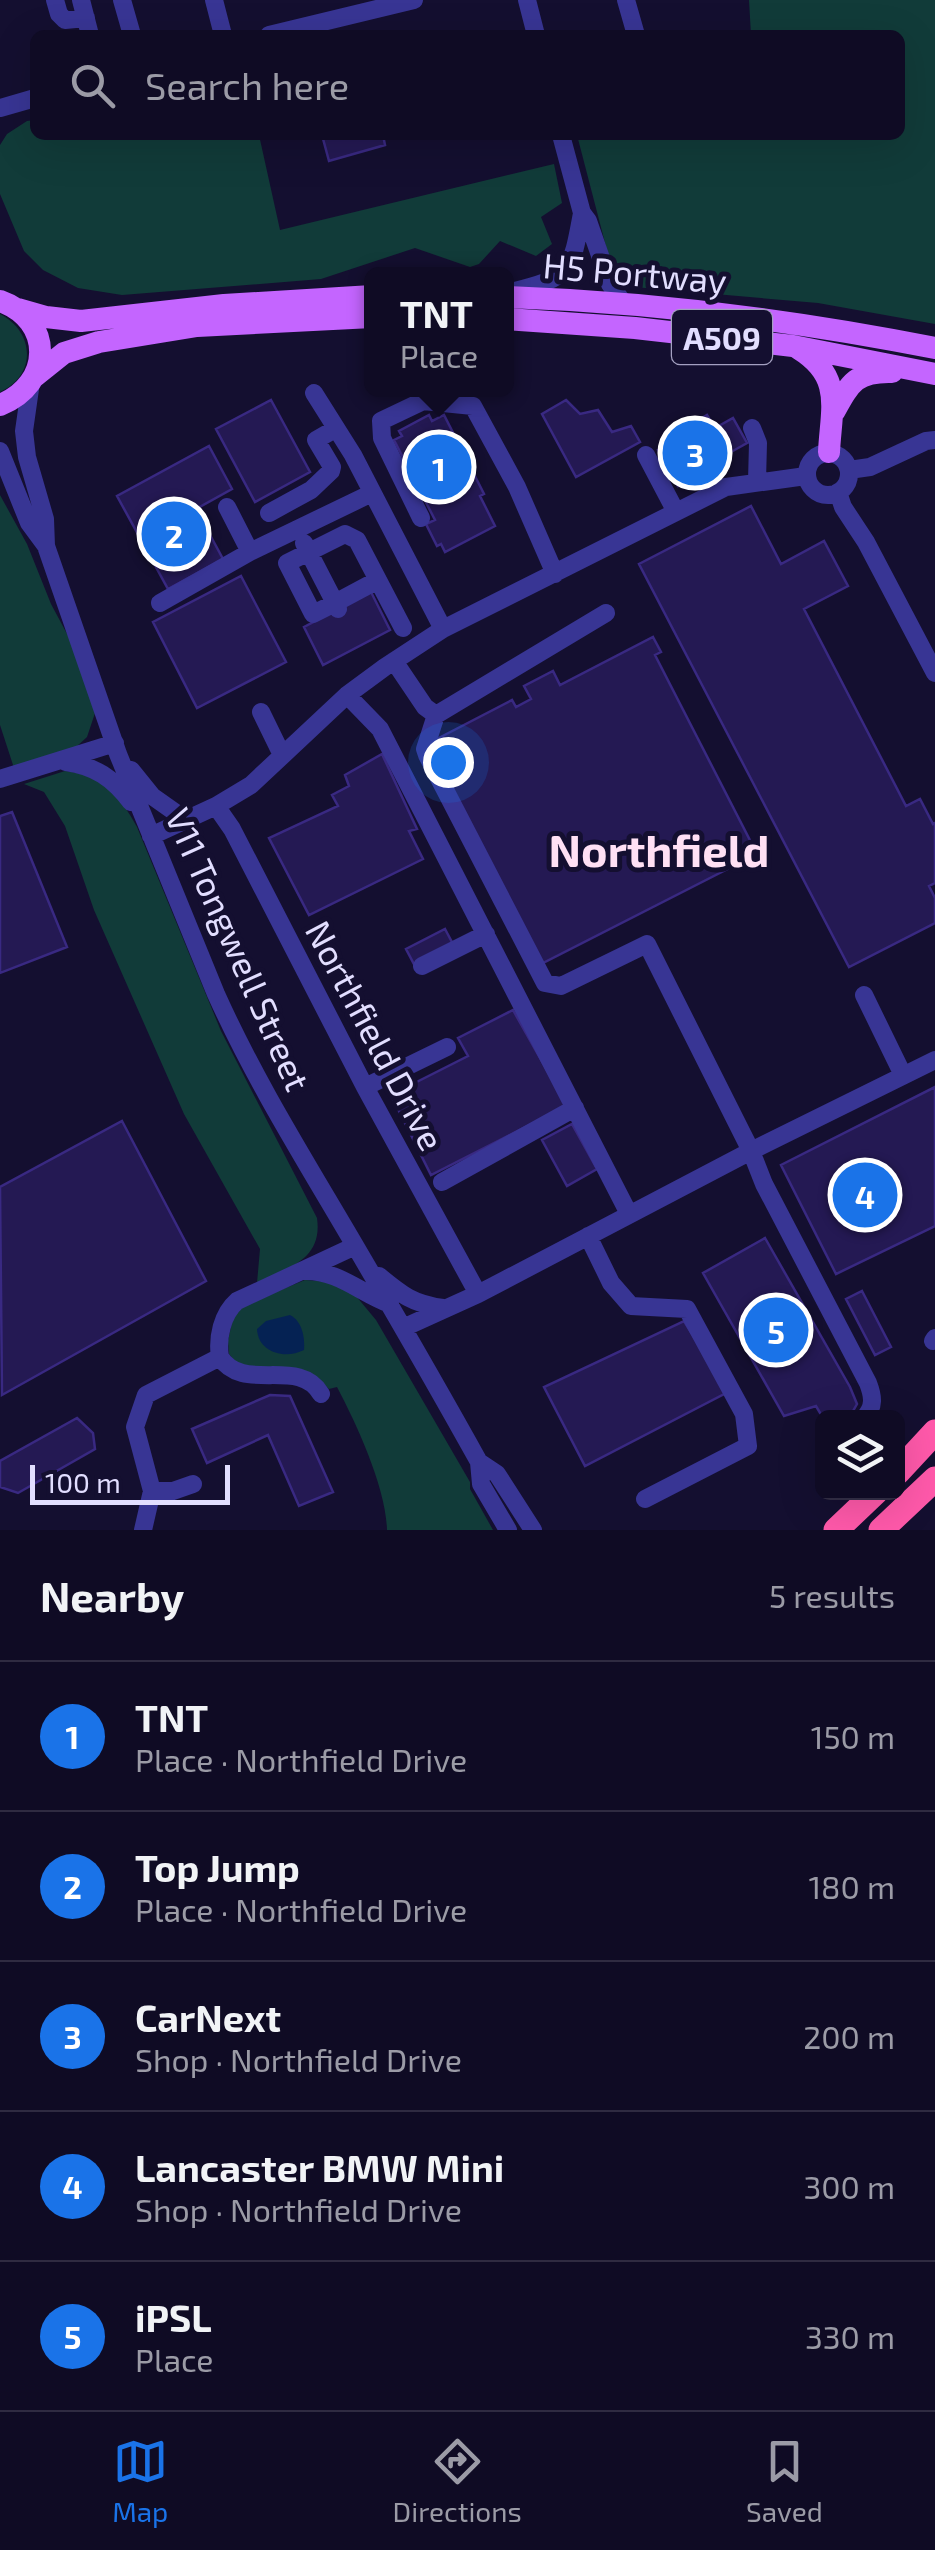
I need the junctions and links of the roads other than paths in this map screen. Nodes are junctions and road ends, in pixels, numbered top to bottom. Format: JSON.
{"nodes":[{"id":1,"x":56,"y":0,"type":"edge"},
{"id":2,"x":122,"y":0,"type":"edge"},
{"id":3,"x":214,"y":0,"type":"edge"},
{"id":4,"x":414,"y":0,"type":"edge"},
{"id":5,"x":526,"y":0,"type":"edge"},
{"id":6,"x":626,"y":0,"type":"edge"},
{"id":7,"x":86,"y":18,"type":"edge"},
{"id":8,"x":131,"y":30,"type":"edge"},
{"id":9,"x":222,"y":30,"type":"edge"},
{"id":10,"x":290,"y":30,"type":"edge"},
{"id":11,"x":535,"y":30,"type":"edge"},
{"id":12,"x":635,"y":30,"type":"edge"},
{"id":13,"x":30,"y":99,"type":"edge"},
{"id":14,"x":0,"y":108,"type":"edge"},
{"id":15,"x":563,"y":140,"type":"edge"},
{"id":16,"x":582,"y":213,"type":"junction"},
{"id":17,"x":514,"y":293,"type":"edge"},
{"id":18,"x":364,"y":296,"type":"edge"},
{"id":19,"x":514,"y":296,"type":"edge"},
{"id":20,"x":6,"y":301,"type":"edge"},
{"id":21,"x":624,"y":304,"type":"junction"},
{"id":22,"x":364,"y":317,"type":"edge"},
{"id":23,"x":514,"y":320,"type":"edge"},
{"id":24,"x":793,"y":346,"type":"junction"},
{"id":25,"x":935,"y":348,"type":"edge"},
{"id":26,"x":934,"y":374,"type":"edge"},
{"id":27,"x":33,"y":380,"type":"junction"},
{"id":28,"x":314,"y":393,"type":"dead end"},
{"id":29,"x":0,"y":405,"type":"edge"},
{"id":30,"x":834,"y":412,"type":"junction"},
{"id":31,"x":335,"y":428,"type":"junction"},
{"id":32,"x":752,"y":428,"type":"dead end"},
{"id":33,"x":935,"y":440,"type":"edge"},
{"id":34,"x":830,"y":452,"type":"junction"},
{"id":35,"x":646,"y":455,"type":"dead end"},
{"id":36,"x":3,"y":456,"type":"edge"},
{"id":37,"x":849,"y":470,"type":"junction"},
{"id":38,"x":806,"y":476,"type":"junction"},
{"id":39,"x":756,"y":482,"type":"junction"},
{"id":40,"x":838,"y":492,"type":"junction"},
{"id":41,"x":372,"y":493,"type":"junction"},
{"id":42,"x":227,"y":507,"type":"dead end"},
{"id":43,"x":676,"y":512,"type":"junction"},
{"id":44,"x":269,"y":513,"type":"dead end"},
{"id":45,"x":422,"y":518,"type":"dead end"},
{"id":46,"x":296,"y":529,"type":"junction"},
{"id":47,"x":46,"y":546,"type":"junction"},
{"id":48,"x":250,"y":552,"type":"junction"},
{"id":49,"x":308,"y":552,"type":"junction"},
{"id":50,"x":555,"y":574,"type":"junction"},
{"id":51,"x":378,"y":580,"type":"junction"},
{"id":52,"x":160,"y":603,"type":"dead end"},
{"id":53,"x":606,"y":613,"type":"dead end"},
{"id":54,"x":403,"y":628,"type":"dead end"},
{"id":55,"x":444,"y":629,"type":"junction"},
{"id":56,"x":394,"y":661,"type":"junction"},
{"id":57,"x":935,"y":672,"type":"edge"},
{"id":58,"x":347,"y":696,"type":"junction"},
{"id":59,"x":261,"y":712,"type":"dead end"},
{"id":60,"x":436,"y":714,"type":"junction"},
{"id":61,"x":117,"y":749,"type":"junction"},
{"id":62,"x":282,"y":756,"type":"junction"},
{"id":63,"x":60,"y":762,"type":"junction"},
{"id":64,"x":0,"y":780,"type":"edge"},
{"id":65,"x":216,"y":806,"type":"junction"},
{"id":66,"x":186,"y":820,"type":"junction"},
{"id":67,"x":147,"y":827,"type":"junction"},
{"id":68,"x":486,"y":934,"type":"junction"},
{"id":69,"x":422,"y":966,"type":"dead end"},
{"id":70,"x":864,"y":996,"type":"dead end"},
{"id":71,"x":447,"y":1047,"type":"dead end"},
{"id":72,"x":935,"y":1060,"type":"edge"},
{"id":73,"x":903,"y":1075,"type":"junction"},
{"id":74,"x":365,"y":1088,"type":"junction"},
{"id":75,"x":575,"y":1108,"type":"junction"},
{"id":76,"x":752,"y":1151,"type":"junction"},
{"id":77,"x":442,"y":1182,"type":"dead end"},
{"id":78,"x":629,"y":1214,"type":"junction"},
{"id":79,"x":588,"y":1236,"type":"junction"},
{"id":80,"x":356,"y":1246,"type":"junction"},
{"id":81,"x":366,"y":1266,"type":"junction"},
{"id":82,"x":300,"y":1271,"type":"junction"},
{"id":83,"x":478,"y":1294,"type":"junction"},
{"id":84,"x":390,"y":1304,"type":"junction"},
{"id":85,"x":444,"y":1308,"type":"junction"},
{"id":86,"x":404,"y":1328,"type":"junction"},
{"id":87,"x":220,"y":1357,"type":"junction"},
{"id":88,"x":321,"y":1394,"type":"dead end"},
{"id":89,"x":870,"y":1410,"type":"edge"},
{"id":90,"x":935,"y":1432,"type":"edge"},
{"id":91,"x":479,"y":1462,"type":"junction"},
{"id":92,"x":905,"y":1464,"type":"edge"},
{"id":93,"x":935,"y":1479,"type":"edge"},
{"id":94,"x":194,"y":1484,"type":"dead end"},
{"id":95,"x":152,"y":1492,"type":"junction"},
{"id":96,"x":645,"y":1499,"type":"dead end"},
{"id":97,"x":868,"y":1500,"type":"edge"},
{"id":98,"x":143,"y":1530,"type":"edge"},
{"id":99,"x":508,"y":1530,"type":"edge"},
{"id":100,"x":533,"y":1530,"type":"edge"},
{"id":101,"x":836,"y":1530,"type":"edge"},
{"id":102,"x":881,"y":1530,"type":"edge"}],
"edges":[{"from":1,"to":7,"type":"street"},
{"from":2,"to":8,"type":"street"},
{"from":3,"to":9,"type":"street"},
{"from":4,"to":10,"type":"street"},
{"from":5,"to":11,"type":"street"},
{"from":6,"to":12,"type":"street"},
{"from":13,"to":14,"type":"street"},
{"from":15,"to":16,"type":"street"},
{"from":16,"to":17,"type":"street"},
{"from":16,"to":21,"type":"street"},
{"from":18,"to":20,"type":"main road"},
{"from":19,"to":21,"type":"main road","name":"H5 Portway","number":"A509"},
{"from":20,"to":27,"type":"main road"},
{"from":21,"to":25,"type":"main road","name":"H5 Portway","number":"A509"},
{"from":22,"to":27,"type":"main road"},
{"from":23,"to":24,"type":"main road","name":"H5 Portway","number":"A509"},
{"from":24,"to":26,"type":"main road","name":"H5 Portway","number":"A509"},
{"from":24,"to":30,"type":"main road","number":"A509"},
{"from":26,"to":30,"type":"main road","number":"A509"},
{"from":27,"to":29,"type":"main road"},
{"from":27,"to":47,"type":"street","name":"V11 Tongwell Street"},
{"from":28,"to":31,"type":"street"},
{"from":30,"to":34,"type":"main road"},
{"from":31,"to":41,"type":"street"},
{"from":31,"to":44,"type":"street"},
{"from":32,"to":39,"type":"street"},
{"from":33,"to":37,"type":"street"},
{"from":34,"to":37,"type":"street"},
{"from":34,"to":38,"type":"street"},
{"from":35,"to":43,"type":"street"},
{"from":36,"to":47,"type":"street","name":"V11 Tongwell Street"},
{"from":37,"to":40,"type":"street"},
{"from":38,"to":39,"type":"street"},
{"from":38,"to":40,"type":"street"},
{"from":39,"to":43,"type":"street"},
{"from":40,"to":57,"type":"street"},
{"from":41,"to":46,"type":"street"},
{"from":41,"to":55,"type":"street"},
{"from":42,"to":48,"type":"street"},
{"from":43,"to":50,"type":"street"},
{"from":45,"to":50,"type":"street"},
{"from":46,"to":48,"type":"street"},
{"from":46,"to":49,"type":"street"},
{"from":47,"to":61,"type":"street","name":"V11 Tongwell Street"},
{"from":48,"to":52,"type":"street"},
{"from":49,"to":51,"type":"street"},
{"from":49,"to":51,"type":"street"},
{"from":50,"to":55,"type":"street"},
{"from":51,"to":54,"type":"street"},
{"from":53,"to":60,"type":"street"},
{"from":55,"to":56,"type":"street"},
{"from":56,"to":58,"type":"street"},
{"from":56,"to":60,"type":"street"},
{"from":58,"to":62,"type":"street"},
{"from":58,"to":68,"type":"street"},
{"from":59,"to":62,"type":"street"},
{"from":60,"to":76,"type":"street"},
{"from":61,"to":63,"type":"street"},
{"from":61,"to":66,"type":"street"},
{"from":61,"to":67,"type":"street","name":"V11 Tongwell Street"},
{"from":62,"to":65,"type":"street"},
{"from":63,"to":64,"type":"street"},
{"from":63,"to":67,"type":"street"},
{"from":65,"to":66,"type":"street"},
{"from":65,"to":74,"type":"street","name":"Northfield Drive"},
{"from":66,"to":67,"type":"street"},
{"from":67,"to":80,"type":"street","name":"V11 Tongwell Street"},
{"from":68,"to":69,"type":"street"},
{"from":68,"to":75,"type":"street"},
{"from":70,"to":73,"type":"street"},
{"from":71,"to":74,"type":"street"},
{"from":72,"to":73,"type":"street"},
{"from":73,"to":76,"type":"street"},
{"from":74,"to":83,"type":"street","name":"Northfield Drive"},
{"from":75,"to":77,"type":"street"},
{"from":75,"to":78,"type":"street"},
{"from":76,"to":78,"type":"street"},
{"from":76,"to":89,"type":"street"},
{"from":78,"to":79,"type":"street"},
{"from":79,"to":83,"type":"street"},
{"from":79,"to":96,"type":"street"},
{"from":80,"to":81,"type":"street","name":"V11 Tongwell Street"},
{"from":80,"to":82,"type":"street"},
{"from":81,"to":84,"type":"street","name":"V11 Tongwell Street"},
{"from":81,"to":85,"type":"street"},
{"from":82,"to":84,"type":"street"},
{"from":82,"to":87,"type":"street"},
{"from":83,"to":85,"type":"street"},
{"from":84,"to":86,"type":"street","name":"V11 Tongwell Street"},
{"from":85,"to":86,"type":"street"},
{"from":86,"to":91,"type":"street","name":"V11 Tongwell Street"},
{"from":87,"to":88,"type":"street"},
{"from":87,"to":95,"type":"street"},
{"from":90,"to":92,"type":"highway"},
{"from":91,"to":99,"type":"street","name":"V11 Tongwell Street"},
{"from":91,"to":100,"type":"street","name":"V11 Tongwell Street"},
{"from":93,"to":102,"type":"highway"},
{"from":94,"to":95,"type":"street"},
{"from":95,"to":98,"type":"street"},
{"from":97,"to":101,"type":"highway"}]}
